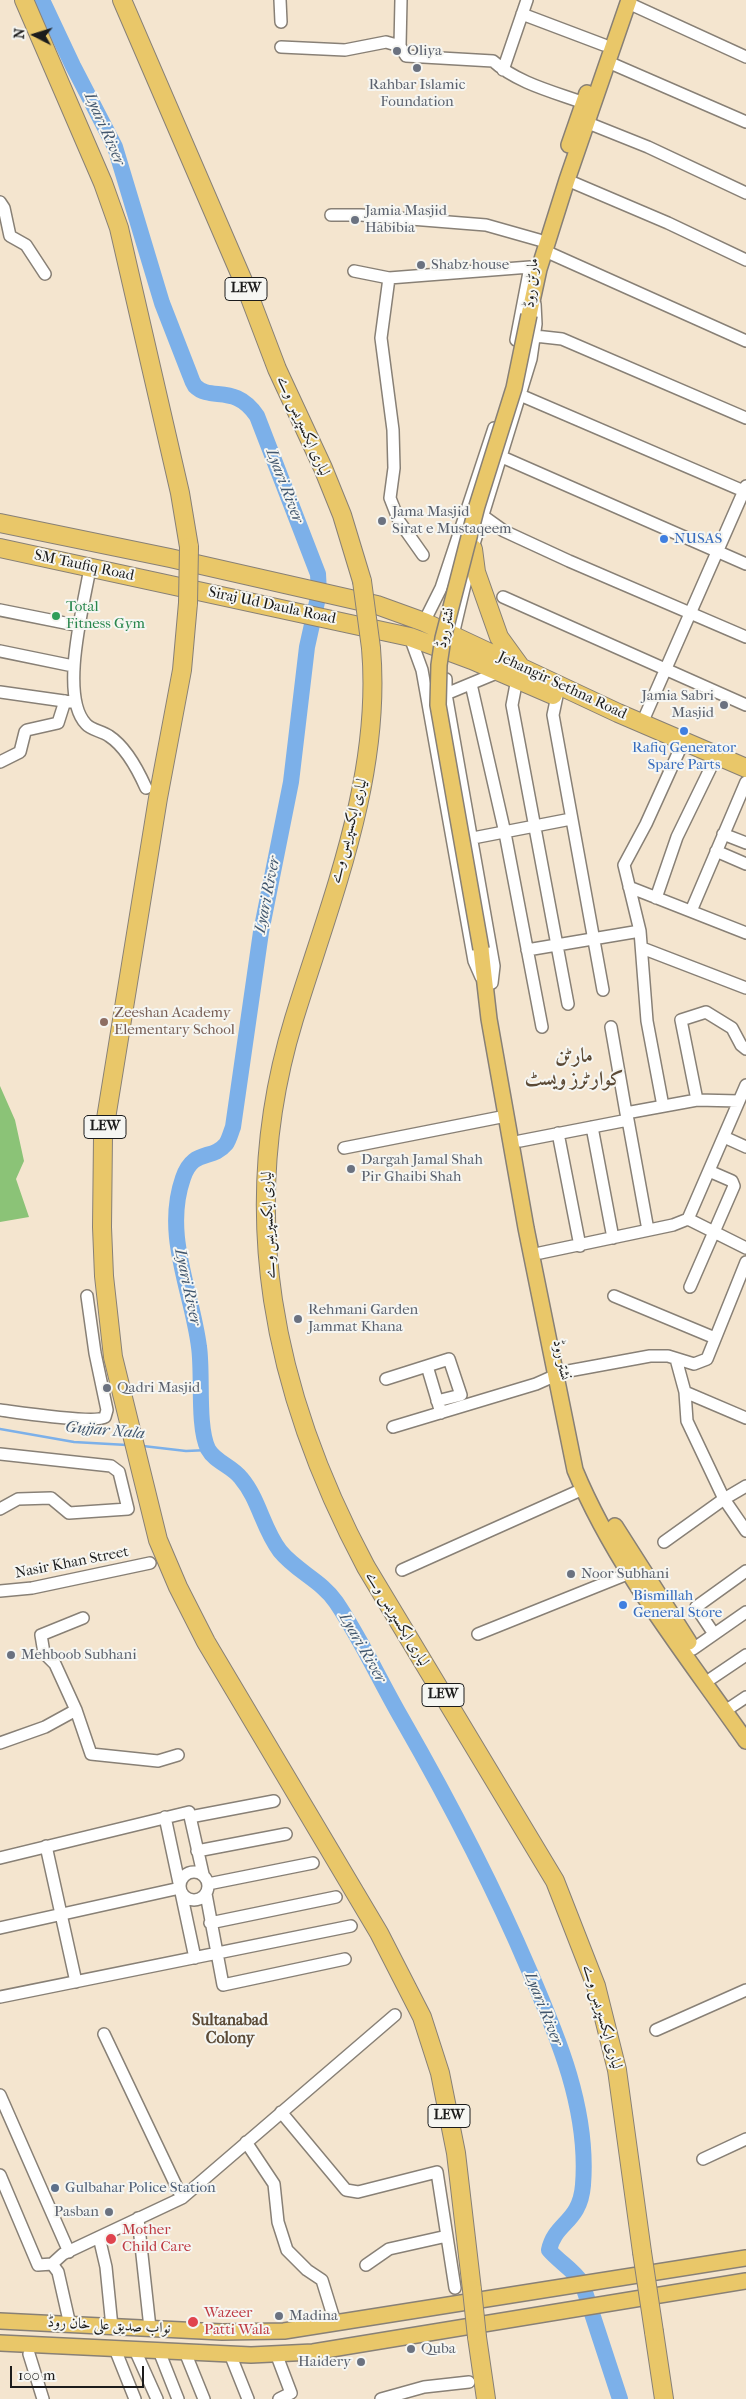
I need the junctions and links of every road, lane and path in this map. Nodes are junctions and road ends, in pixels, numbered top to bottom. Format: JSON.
{"nodes":[{"id":1,"x":24,"y":0,"type":"edge"},
{"id":2,"x":122,"y":0,"type":"edge"},
{"id":3,"x":280,"y":0,"type":"edge"},
{"id":4,"x":401,"y":0,"type":"edge"},
{"id":5,"x":527,"y":0,"type":"edge"},
{"id":6,"x":625,"y":1,"type":"edge"},
{"id":7,"x":522,"y":14,"type":"junction"},
{"id":8,"x":281,"y":22,"type":"dead end"},
{"id":9,"x":604,"y":44,"type":"junction"},
{"id":10,"x":400,"y":46,"type":"junction"},
{"id":11,"x":281,"y":47,"type":"dead end"},
{"id":12,"x":746,"y":57,"type":"edge"},
{"id":13,"x":608,"y":62,"type":"junction"},
{"id":14,"x":503,"y":70,"type":"junction"},
{"id":15,"x":584,"y":104,"type":"junction"},
{"id":16,"x":746,"y":122,"type":"edge"},
{"id":17,"x":588,"y":123,"type":"junction"},
{"id":18,"x":567,"y":180,"type":"junction"},
{"id":19,"x":746,"y":193,"type":"edge"},
{"id":20,"x":0,"y":202,"type":"edge"},
{"id":21,"x":332,"y":215,"type":"dead end"},
{"id":22,"x":5,"y":236,"type":"edge"},
{"id":23,"x":542,"y":245,"type":"junction"},
{"id":24,"x":746,"y":260,"type":"edge"},
{"id":25,"x":530,"y":268,"type":"junction"},
{"id":26,"x":354,"y":271,"type":"dead end"},
{"id":27,"x":45,"y":274,"type":"dead end"},
{"id":28,"x":389,"y":278,"type":"junction"},
{"id":29,"x":534,"y":292,"type":"junction"},
{"id":30,"x":529,"y":315,"type":"junction"},
{"id":31,"x":535,"y":336,"type":"junction"},
{"id":32,"x":746,"y":342,"type":"edge"},
{"id":33,"x":520,"y":395,"type":"junction"},
{"id":34,"x":746,"y":418,"type":"edge"},
{"id":35,"x":502,"y":457,"type":"junction"},
{"id":36,"x":745,"y":490,"type":"edge"},
{"id":37,"x":483,"y":516,"type":"junction"},
{"id":38,"x":0,"y":523,"type":"edge"},
{"id":39,"x":0,"y":548,"type":"edge"},
{"id":40,"x":472,"y":550,"type":"junction"},
{"id":41,"x":718,"y":551,"type":"junction"},
{"id":42,"x":423,"y":555,"type":"dead end"},
{"id":43,"x":746,"y":564,"type":"edge"},
{"id":44,"x":90,"y":568,"type":"junction"},
{"id":45,"x":167,"y":584,"type":"joint"},
{"id":46,"x":440,"y":588,"type":"junction"},
{"id":47,"x":463,"y":595,"type":"junction"},
{"id":48,"x":503,"y":596,"type":"dead end"},
{"id":49,"x":377,"y":605,"type":"joint"},
{"id":50,"x":0,"y":610,"type":"edge"},
{"id":51,"x":691,"y":612,"type":"junction"},
{"id":52,"x":424,"y":622,"type":"junction"},
{"id":53,"x":80,"y":626,"type":"junction"},
{"id":54,"x":376,"y":628,"type":"joint"},
{"id":55,"x":410,"y":637,"type":"junction"},
{"id":56,"x":746,"y":637,"type":"edge"},
{"id":57,"x":449,"y":642,"type":"junction"},
{"id":58,"x":0,"y":651,"type":"edge"},
{"id":59,"x":73,"y":666,"type":"junction"},
{"id":60,"x":666,"y":670,"type":"junction"},
{"id":61,"x":499,"y":672,"type":"junction"},
{"id":62,"x":519,"y":673,"type":"junction"},
{"id":63,"x":471,"y":684,"type":"junction"},
{"id":64,"x":0,"y":692,"type":"edge"},
{"id":65,"x":446,"y":694,"type":"junction"},
{"id":66,"x":557,"y":696,"type":"junction"},
{"id":67,"x":71,"y":702,"type":"junction"},
{"id":68,"x":746,"y":705,"type":"edge"},
{"id":69,"x":642,"y":723,"type":"junction"},
{"id":70,"x":680,"y":749,"type":"junction"},
{"id":71,"x":0,"y":762,"type":"edge"},
{"id":72,"x":713,"y":764,"type":"junction"},
{"id":73,"x":746,"y":768,"type":"edge"},
{"id":74,"x":746,"y":780,"type":"edge"},
{"id":75,"x":146,"y":788,"type":"dead end"},
{"id":76,"x":571,"y":819,"type":"junction"},
{"id":77,"x":535,"y":828,"type":"junction"},
{"id":78,"x":505,"y":833,"type":"junction"},
{"id":79,"x":723,"y":834,"type":"junction"},
{"id":80,"x":473,"y":838,"type":"junction"},
{"id":81,"x":746,"y":843,"type":"edge"},
{"id":82,"x":716,"y":852,"type":"junction"},
{"id":83,"x":746,"y":864,"type":"edge"},
{"id":84,"x":629,"y":887,"type":"junction"},
{"id":85,"x":656,"y":898,"type":"junction"},
{"id":86,"x":691,"y":911,"type":"junction"},
{"id":87,"x":640,"y":931,"type":"junction"},
{"id":88,"x":746,"y":933,"type":"edge"},
{"id":89,"x":593,"y":939,"type":"junction"},
{"id":90,"x":556,"y":945,"type":"junction"},
{"id":91,"x":642,"y":948,"type":"junction"},
{"id":92,"x":527,"y":950,"type":"junction"},
{"id":93,"x":490,"y":983,"type":"junction"},
{"id":94,"x":746,"y":988,"type":"edge"},
{"id":95,"x":603,"y":990,"type":"dead end"},
{"id":96,"x":568,"y":1004,"type":"dead end"},
{"id":97,"x":542,"y":1027,"type":"dead end"},
{"id":98,"x":611,"y":1028,"type":"dead end"},
{"id":99,"x":746,"y":1050,"type":"edge"},
{"id":100,"x":746,"y":1085,"type":"edge"},
{"id":101,"x":697,"y":1100,"type":"junction"},
{"id":102,"x":739,"y":1101,"type":"junction"},
{"id":103,"x":663,"y":1106,"type":"junction"},
{"id":104,"x":506,"y":1116,"type":"junction"},
{"id":105,"x":627,"y":1117,"type":"junction"},
{"id":106,"x":592,"y":1127,"type":"junction"},
{"id":107,"x":558,"y":1133,"type":"junction"},
{"id":108,"x":724,"y":1137,"type":"junction"},
{"id":109,"x":520,"y":1141,"type":"junction"},
{"id":110,"x":746,"y":1147,"type":"edge"},
{"id":111,"x":344,"y":1148,"type":"dead end"},
{"id":112,"x":709,"y":1171,"type":"junction"},
{"id":113,"x":688,"y":1220,"type":"junction"},
{"id":114,"x":648,"y":1230,"type":"junction"},
{"id":115,"x":714,"y":1232,"type":"junction"},
{"id":116,"x":613,"y":1238,"type":"junction"},
{"id":117,"x":580,"y":1246,"type":"junction"},
{"id":118,"x":746,"y":1248,"type":"edge"},
{"id":119,"x":540,"y":1253,"type":"junction"},
{"id":120,"x":746,"y":1262,"type":"edge"},
{"id":121,"x":690,"y":1287,"type":"dead end"},
{"id":122,"x":88,"y":1296,"type":"dead end"},
{"id":123,"x":614,"y":1296,"type":"dead end"},
{"id":124,"x":715,"y":1338,"type":"junction"},
{"id":125,"x":676,"y":1359,"type":"junction"},
{"id":126,"x":427,"y":1366,"type":"junction"},
{"id":127,"x":559,"y":1374,"type":"junction"},
{"id":128,"x":386,"y":1379,"type":"dead end"},
{"id":129,"x":685,"y":1392,"type":"junction"},
{"id":130,"x":437,"y":1401,"type":"junction"},
{"id":131,"x":0,"y":1410,"type":"edge"},
{"id":132,"x":441,"y":1413,"type":"junction"},
{"id":133,"x":746,"y":1418,"type":"edge"},
{"id":134,"x":393,"y":1427,"type":"dead end"},
{"id":135,"x":0,"y":1454,"type":"edge"},
{"id":136,"x":746,"y":1486,"type":"edge"},
{"id":137,"x":583,"y":1489,"type":"junction"},
{"id":138,"x":724,"y":1499,"type":"junction"},
{"id":139,"x":0,"y":1509,"type":"edge"},
{"id":140,"x":746,"y":1532,"type":"edge"},
{"id":141,"x":664,"y":1542,"type":"dead end"},
{"id":142,"x":150,"y":1563,"type":"dead end"},
{"id":143,"x":402,"y":1570,"type":"dead end"},
{"id":144,"x":746,"y":1571,"type":"edge"},
{"id":145,"x":630,"y":1573,"type":"junction"},
{"id":146,"x":0,"y":1591,"type":"edge"},
{"id":147,"x":746,"y":1612,"type":"edge"},
{"id":148,"x":83,"y":1618,"type":"dead end"},
{"id":149,"x":478,"y":1634,"type":"dead end"},
{"id":150,"x":714,"y":1634,"type":"junction"},
{"id":151,"x":693,"y":1648,"type":"junction"},
{"id":152,"x":746,"y":1655,"type":"edge"},
{"id":153,"x":712,"y":1678,"type":"junction"},
{"id":154,"x":746,"y":1697,"type":"edge"},
{"id":155,"x":731,"y":1707,"type":"junction"},
{"id":156,"x":76,"y":1710,"type":"junction"},
{"id":157,"x":746,"y":1730,"type":"edge"},
{"id":158,"x":746,"y":1741,"type":"edge"},
{"id":159,"x":0,"y":1743,"type":"edge"},
{"id":160,"x":178,"y":1755,"type":"dead end"},
{"id":161,"x":274,"y":1801,"type":"dead end"},
{"id":162,"x":165,"y":1817,"type":"junction"},
{"id":163,"x":190,"y":1818,"type":"junction"},
{"id":164,"x":286,"y":1834,"type":"dead end"},
{"id":165,"x":46,"y":1846,"type":"junction"},
{"id":166,"x":197,"y":1850,"type":"junction"},
{"id":167,"x":0,"y":1858,"type":"edge"},
{"id":168,"x":314,"y":1863,"type":"dead end"},
{"id":169,"x":206,"y":1884,"type":"junction"},
{"id":170,"x":180,"y":1888,"type":"junction"},
{"id":171,"x":336,"y":1897,"type":"dead end"},
{"id":172,"x":61,"y":1915,"type":"junction"},
{"id":173,"x":210,"y":1923,"type":"junction"},
{"id":174,"x":350,"y":1926,"type":"dead end"},
{"id":175,"x":0,"y":1928,"type":"edge"},
{"id":176,"x":215,"y":1953,"type":"junction"},
{"id":177,"x":195,"y":1958,"type":"junction"},
{"id":178,"x":345,"y":1959,"type":"dead end"},
{"id":179,"x":76,"y":1982,"type":"junction"},
{"id":180,"x":746,"y":1990,"type":"edge"},
{"id":181,"x":0,"y":1997,"type":"edge"},
{"id":182,"x":395,"y":2015,"type":"dead end"},
{"id":183,"x":656,"y":2030,"type":"dead end"},
{"id":184,"x":104,"y":2034,"type":"dead end"},
{"id":185,"x":0,"y":2095,"type":"edge"},
{"id":186,"x":281,"y":2112,"type":"junction"},
{"id":187,"x":746,"y":2139,"type":"edge"},
{"id":188,"x":246,"y":2142,"type":"junction"},
{"id":189,"x":702,"y":2159,"type":"dead end"},
{"id":190,"x":0,"y":2174,"type":"edge"},
{"id":191,"x":5,"y":2196,"type":"edge"},
{"id":192,"x":182,"y":2198,"type":"junction"},
{"id":193,"x":138,"y":2218,"type":"junction"},
{"id":194,"x":447,"y":2236,"type":"junction"},
{"id":195,"x":99,"y":2237,"type":"junction"},
{"id":196,"x":69,"y":2252,"type":"junction"},
{"id":197,"x":746,"y":2258,"type":"edge"},
{"id":198,"x":52,"y":2264,"type":"junction"},
{"id":199,"x":366,"y":2265,"type":"dead end"},
{"id":200,"x":746,"y":2281,"type":"edge"},
{"id":201,"x":463,"y":2289,"type":"junction"},
{"id":202,"x":0,"y":2321,"type":"edge"},
{"id":203,"x":335,"y":2322,"type":"junction"},
{"id":204,"x":70,"y":2324,"type":"junction"},
{"id":205,"x":112,"y":2326,"type":"junction"},
{"id":206,"x":150,"y":2328,"type":"junction"},
{"id":207,"x":0,"y":2343,"type":"edge"},
{"id":208,"x":114,"y":2348,"type":"junction"},
{"id":209,"x":135,"y":2350,"type":"junction"},
{"id":210,"x":159,"y":2351,"type":"junction"},
{"id":211,"x":185,"y":2352,"type":"junction"},
{"id":212,"x":29,"y":2354,"type":"dead end"},
{"id":213,"x":230,"y":2354,"type":"junction"},
{"id":214,"x":277,"y":2356,"type":"junction"},
{"id":215,"x":469,"y":2382,"type":"dead end"},
{"id":216,"x":397,"y":2398,"type":"edge"},
{"id":217,"x":43,"y":2399,"type":"edge"},
{"id":218,"x":135,"y":2399,"type":"edge"},
{"id":219,"x":157,"y":2399,"type":"edge"},
{"id":220,"x":178,"y":2399,"type":"edge"},
{"id":221,"x":204,"y":2399,"type":"edge"},
{"id":222,"x":248,"y":2399,"type":"edge"},
{"id":223,"x":279,"y":2399,"type":"edge"},
{"id":224,"x":381,"y":2399,"type":"edge"},
{"id":225,"x":486,"y":2399,"type":"edge"},
{"id":226,"x":664,"y":2399,"type":"edge"}],
"edges":[{"from":1,"to":201,"type":"highway","number":"LEW","bridge":true},
{"from":2,"to":226,"type":"highway","name":"لیاری ایکسپریس وے","number":"LEW","bridge":true},
{"from":3,"to":8,"type":"street"},
{"from":4,"to":10,"type":"street"},
{"from":5,"to":7,"type":"street"},
{"from":6,"to":9,"type":"main road","name":"مارٹن روڈ"},
{"from":6,"to":12,"type":"street"},
{"from":6,"to":13,"type":"main road","name":"مارٹن روڈ"},
{"from":7,"to":9,"type":"street"},
{"from":7,"to":14,"type":"street"},
{"from":9,"to":15,"type":"main road","name":"مارٹن روڈ"},
{"from":10,"to":11,"type":"street"},
{"from":10,"to":14,"type":"street"},
{"from":13,"to":16,"type":"street"},
{"from":13,"to":17,"type":"main road","name":"مارٹن روڈ"},
{"from":14,"to":15,"type":"street"},
{"from":15,"to":23,"type":"main road","name":"مارٹن روڈ"},
{"from":17,"to":18,"type":"main road","name":"مارٹن روڈ"},
{"from":17,"to":19,"type":"street"},
{"from":18,"to":23,"type":"main road","name":"مارٹن روڈ"},
{"from":18,"to":24,"type":"street"},
{"from":20,"to":22,"type":"street"},
{"from":21,"to":23,"type":"street"},
{"from":22,"to":27,"type":"street"},
{"from":23,"to":25,"type":"main road","name":"مارٹن روڈ"},
{"from":23,"to":29,"type":"main road","name":"مارٹن روڈ"},
{"from":23,"to":32,"type":"street"},
{"from":25,"to":28,"type":"street"},
{"from":25,"to":30,"type":"main road","name":"مارٹن روڈ"},
{"from":25,"to":46,"type":"street","name":"نشتر روڈ"},
{"from":26,"to":28,"type":"street"},
{"from":28,"to":42,"type":"street"},
{"from":29,"to":30,"type":"main road","name":"مارٹن روڈ"},
{"from":29,"to":31,"type":"street","name":"نشتر روڈ"},
{"from":30,"to":93,"type":"main road","name":"نشتر روڈ","bridge":true},
{"from":31,"to":33,"type":"street","name":"نشتر روڈ"},
{"from":31,"to":34,"type":"street"},
{"from":33,"to":35,"type":"street","name":"نشتر روڈ"},
{"from":33,"to":36,"type":"street"},
{"from":35,"to":37,"type":"street","name":"نشتر روڈ"},
{"from":35,"to":41,"type":"street"},
{"from":36,"to":41,"type":"street"},
{"from":37,"to":40,"type":"street","name":"نشتر روڈ"},
{"from":37,"to":51,"type":"street"},
{"from":38,"to":49,"type":"highway","name":"Siraj Ud Daula Road","bridge":true},
{"from":39,"to":44,"type":"highway","name":"SM Taufiq Road"},
{"from":40,"to":47,"type":"street","name":"نشتر روڈ"},
{"from":40,"to":62,"type":"highway"},
{"from":41,"to":43,"type":"street"},
{"from":41,"to":51,"type":"street"},
{"from":44,"to":45,"type":"highway","name":"SM Taufiq Road"},
{"from":44,"to":53,"type":"street"},
{"from":45,"to":54,"type":"highway","name":"Siraj Ud Daula Road","bridge":true},
{"from":46,"to":47,"type":"street"},
{"from":46,"to":52,"type":"street","name":"نشتر روڈ"},
{"from":47,"to":57,"type":"street","name":"نشتر روڈ"},
{"from":48,"to":60,"type":"street"},
{"from":49,"to":52,"type":"highway","name":"Jehangir Sethna Road"},
{"from":50,"to":53,"type":"street"},
{"from":51,"to":56,"type":"street"},
{"from":51,"to":60,"type":"street"},
{"from":52,"to":57,"type":"highway","name":"Jehangir Sethna Road"},
{"from":53,"to":59,"type":"street"},
{"from":54,"to":55,"type":"highway","name":"Jehangir Sethna Road"},
{"from":55,"to":57,"type":"highway","name":"Jehangir Sethna Road"},
{"from":55,"to":93,"type":"street","name":"نشتر روڈ"},
{"from":57,"to":61,"type":"highway","name":"Jehangir Sethna Road"},
{"from":57,"to":62,"type":"highway","name":"Jehangir Sethna Road"},
{"from":57,"to":65,"type":"street","name":"نشتر روڈ"},
{"from":58,"to":59,"type":"street"},
{"from":59,"to":67,"type":"street"},
{"from":60,"to":68,"type":"street"},
{"from":60,"to":69,"type":"street"},
{"from":61,"to":62,"type":"highway","name":"Jehangir Sethna Road"},
{"from":61,"to":63,"type":"street"},
{"from":62,"to":66,"type":"highway","name":"Jehangir Sethna Road"},
{"from":62,"to":69,"type":"highway","name":"Jehangir Sethna Road"},
{"from":62,"to":77,"type":"street"},
{"from":63,"to":65,"type":"street"},
{"from":63,"to":78,"type":"street"},
{"from":64,"to":67,"type":"street"},
{"from":65,"to":80,"type":"street","name":"نشتر روڈ"},
{"from":66,"to":70,"type":"highway","name":"Jehangir Sethna Road"},
{"from":66,"to":76,"type":"street"},
{"from":67,"to":71,"type":"street"},
{"from":67,"to":75,"type":"street"},
{"from":69,"to":73,"type":"highway","name":"Jehangir Sethna Road"},
{"from":70,"to":72,"type":"highway","name":"Jehangir Sethna Road"},
{"from":70,"to":84,"type":"street"},
{"from":72,"to":74,"type":"highway","name":"Jehangir Sethna Road"},
{"from":72,"to":85,"type":"street"},
{"from":74,"to":79,"type":"street"},
{"from":76,"to":77,"type":"street"},
{"from":76,"to":89,"type":"street"},
{"from":77,"to":78,"type":"street"},
{"from":77,"to":90,"type":"street"},
{"from":78,"to":80,"type":"street"},
{"from":78,"to":92,"type":"street"},
{"from":79,"to":81,"type":"street"},
{"from":79,"to":82,"type":"street"},
{"from":80,"to":93,"type":"street","name":"نشتر روڈ"},
{"from":82,"to":83,"type":"street"},
{"from":82,"to":86,"type":"street"},
{"from":84,"to":85,"type":"street"},
{"from":84,"to":87,"type":"street"},
{"from":85,"to":86,"type":"street"},
{"from":86,"to":88,"type":"street"},
{"from":87,"to":89,"type":"street"},
{"from":87,"to":91,"type":"street"},
{"from":89,"to":90,"type":"street"},
{"from":89,"to":95,"type":"street"},
{"from":90,"to":92,"type":"street"},
{"from":90,"to":96,"type":"street"},
{"from":91,"to":94,"type":"street"},
{"from":91,"to":103,"type":"street"},
{"from":92,"to":97,"type":"street"},
{"from":93,"to":104,"type":"main road","name":"نشتر روڈ"},
{"from":93,"to":109,"type":"main road","name":"نشتر روڈ"},
{"from":98,"to":105,"type":"street"},
{"from":99,"to":101,"type":"street"},
{"from":100,"to":102,"type":"street"},
{"from":101,"to":102,"type":"street"},
{"from":101,"to":103,"type":"street"},
{"from":102,"to":108,"type":"street"},
{"from":103,"to":105,"type":"street"},
{"from":104,"to":111,"type":"street"},
{"from":104,"to":127,"type":"main road","name":"نشتر روڈ"},
{"from":105,"to":106,"type":"street"},
{"from":105,"to":114,"type":"street"},
{"from":106,"to":107,"type":"street"},
{"from":106,"to":116,"type":"street"},
{"from":107,"to":109,"type":"street"},
{"from":107,"to":117,"type":"street"},
{"from":108,"to":110,"type":"street"},
{"from":108,"to":112,"type":"street"},
{"from":109,"to":119,"type":"main road","name":"نشتر روڈ"},
{"from":112,"to":113,"type":"street"},
{"from":112,"to":115,"type":"street"},
{"from":113,"to":114,"type":"street"},
{"from":113,"to":115,"type":"street"},
{"from":114,"to":116,"type":"street"},
{"from":115,"to":118,"type":"street"},
{"from":115,"to":121,"type":"street"},
{"from":116,"to":117,"type":"street"},
{"from":117,"to":119,"type":"street"},
{"from":119,"to":127,"type":"main road","name":"نشتر روڈ"},
{"from":120,"to":124,"type":"street"},
{"from":122,"to":131,"type":"street"},
{"from":123,"to":124,"type":"street"},
{"from":124,"to":125,"type":"street"},
{"from":125,"to":127,"type":"street"},
{"from":125,"to":129,"type":"street"},
{"from":126,"to":128,"type":"street"},
{"from":126,"to":130,"type":"street"},
{"from":126,"to":130,"type":"street"},
{"from":127,"to":132,"type":"street"},
{"from":127,"to":137,"type":"main road","name":"نشتر روڈ"},
{"from":127,"to":151,"type":"main road","name":"نشتر روڈ"},
{"from":129,"to":133,"type":"street"},
{"from":129,"to":138,"type":"street"},
{"from":130,"to":132,"type":"street"},
{"from":132,"to":134,"type":"street"},
{"from":135,"to":139,"type":"street"},
{"from":136,"to":138,"type":"street"},
{"from":137,"to":143,"type":"street"},
{"from":137,"to":145,"type":"main road","name":"نشتر روڈ"},
{"from":138,"to":140,"type":"street"},
{"from":138,"to":141,"type":"street"},
{"from":142,"to":146,"type":"street","name":"Nasir Khan Street"},
{"from":144,"to":150,"type":"street"},
{"from":145,"to":149,"type":"street"},
{"from":145,"to":158,"type":"main road","name":"نشتر روڈ"},
{"from":147,"to":150,"type":"street"},
{"from":148,"to":156,"type":"street"},
{"from":150,"to":151,"type":"street"},
{"from":151,"to":153,"type":"main road","name":"نشتر روڈ"},
{"from":152,"to":153,"type":"street"},
{"from":153,"to":155,"type":"main road","name":"نشتر روڈ"},
{"from":154,"to":155,"type":"street"},
{"from":155,"to":157,"type":"main road","name":"نشتر روڈ"},
{"from":156,"to":159,"type":"street"},
{"from":156,"to":160,"type":"street"},
{"from":161,"to":163,"type":"street"},
{"from":162,"to":163,"type":"street"},
{"from":162,"to":165,"type":"street"},
{"from":162,"to":170,"type":"street"},
{"from":163,"to":166,"type":"street"},
{"from":164,"to":166,"type":"street"},
{"from":165,"to":167,"type":"street"},
{"from":165,"to":172,"type":"street"},
{"from":166,"to":169,"type":"street"},
{"from":168,"to":169,"type":"street"},
{"from":169,"to":170,"type":"street"},
{"from":169,"to":170,"type":"street"},
{"from":169,"to":173,"type":"street"},
{"from":170,"to":172,"type":"street"},
{"from":170,"to":177,"type":"street"},
{"from":171,"to":173,"type":"street"},
{"from":172,"to":175,"type":"street"},
{"from":172,"to":179,"type":"street"},
{"from":173,"to":176,"type":"street"},
{"from":174,"to":176,"type":"street"},
{"from":176,"to":177,"type":"street"},
{"from":176,"to":178,"type":"street"},
{"from":177,"to":179,"type":"street"},
{"from":179,"to":181,"type":"street"},
{"from":180,"to":183,"type":"street"},
{"from":182,"to":186,"type":"street"},
{"from":184,"to":192,"type":"street"},
{"from":185,"to":196,"type":"street"},
{"from":186,"to":188,"type":"street"},
{"from":186,"to":194,"type":"street"},
{"from":187,"to":189,"type":"street"},
{"from":188,"to":192,"type":"street"},
{"from":188,"to":203,"type":"street"},
{"from":190,"to":191,"type":"street"},
{"from":191,"to":198,"type":"street"},
{"from":192,"to":193,"type":"street"},
{"from":193,"to":195,"type":"street"},
{"from":193,"to":206,"type":"street"},
{"from":194,"to":199,"type":"street"},
{"from":194,"to":201,"type":"street"},
{"from":195,"to":196,"type":"street"},
{"from":195,"to":205,"type":"street"},
{"from":196,"to":198,"type":"street"},
{"from":197,"to":203,"type":"main road","name":"نواب صدیق علی خان روڈ","bridge":true},
{"from":198,"to":204,"type":"street"},
{"from":200,"to":214,"type":"main road","name":"نواب صدیق علی خان روڈ","bridge":true},
{"from":201,"to":225,"type":"highway","bridge":true},
{"from":202,"to":204,"type":"main road","name":"نواب صدیق علی خان روڈ"},
{"from":203,"to":206,"type":"main road","name":"نواب صدیق علی خان روڈ"},
{"from":204,"to":205,"type":"main road","name":"نواب صدیق علی خان روڈ"},
{"from":205,"to":206,"type":"main road","name":"نواب صدیق علی خان روڈ"},
{"from":207,"to":208,"type":"main road","name":"نواب صدیق علی خان روڈ"},
{"from":208,"to":209,"type":"main road","name":"نواب صدیق علی خان روڈ"},
{"from":208,"to":218,"type":"street"},
{"from":209,"to":210,"type":"main road","name":"نواب صدیق علی خان روڈ"},
{"from":209,"to":219,"type":"street"},
{"from":210,"to":211,"type":"main road","name":"نواب صدیق علی خان روڈ"},
{"from":210,"to":220,"type":"street"},
{"from":211,"to":213,"type":"main road","name":"نواب صدیق علی خان روڈ"},
{"from":211,"to":221,"type":"street"},
{"from":212,"to":217,"type":"street"},
{"from":213,"to":214,"type":"main road","name":"نواب صدیق علی خان روڈ"},
{"from":213,"to":222,"type":"street"},
{"from":214,"to":223,"type":"street"},
{"from":215,"to":216,"type":"street"},
{"from":216,"to":224,"type":"street"}]}
